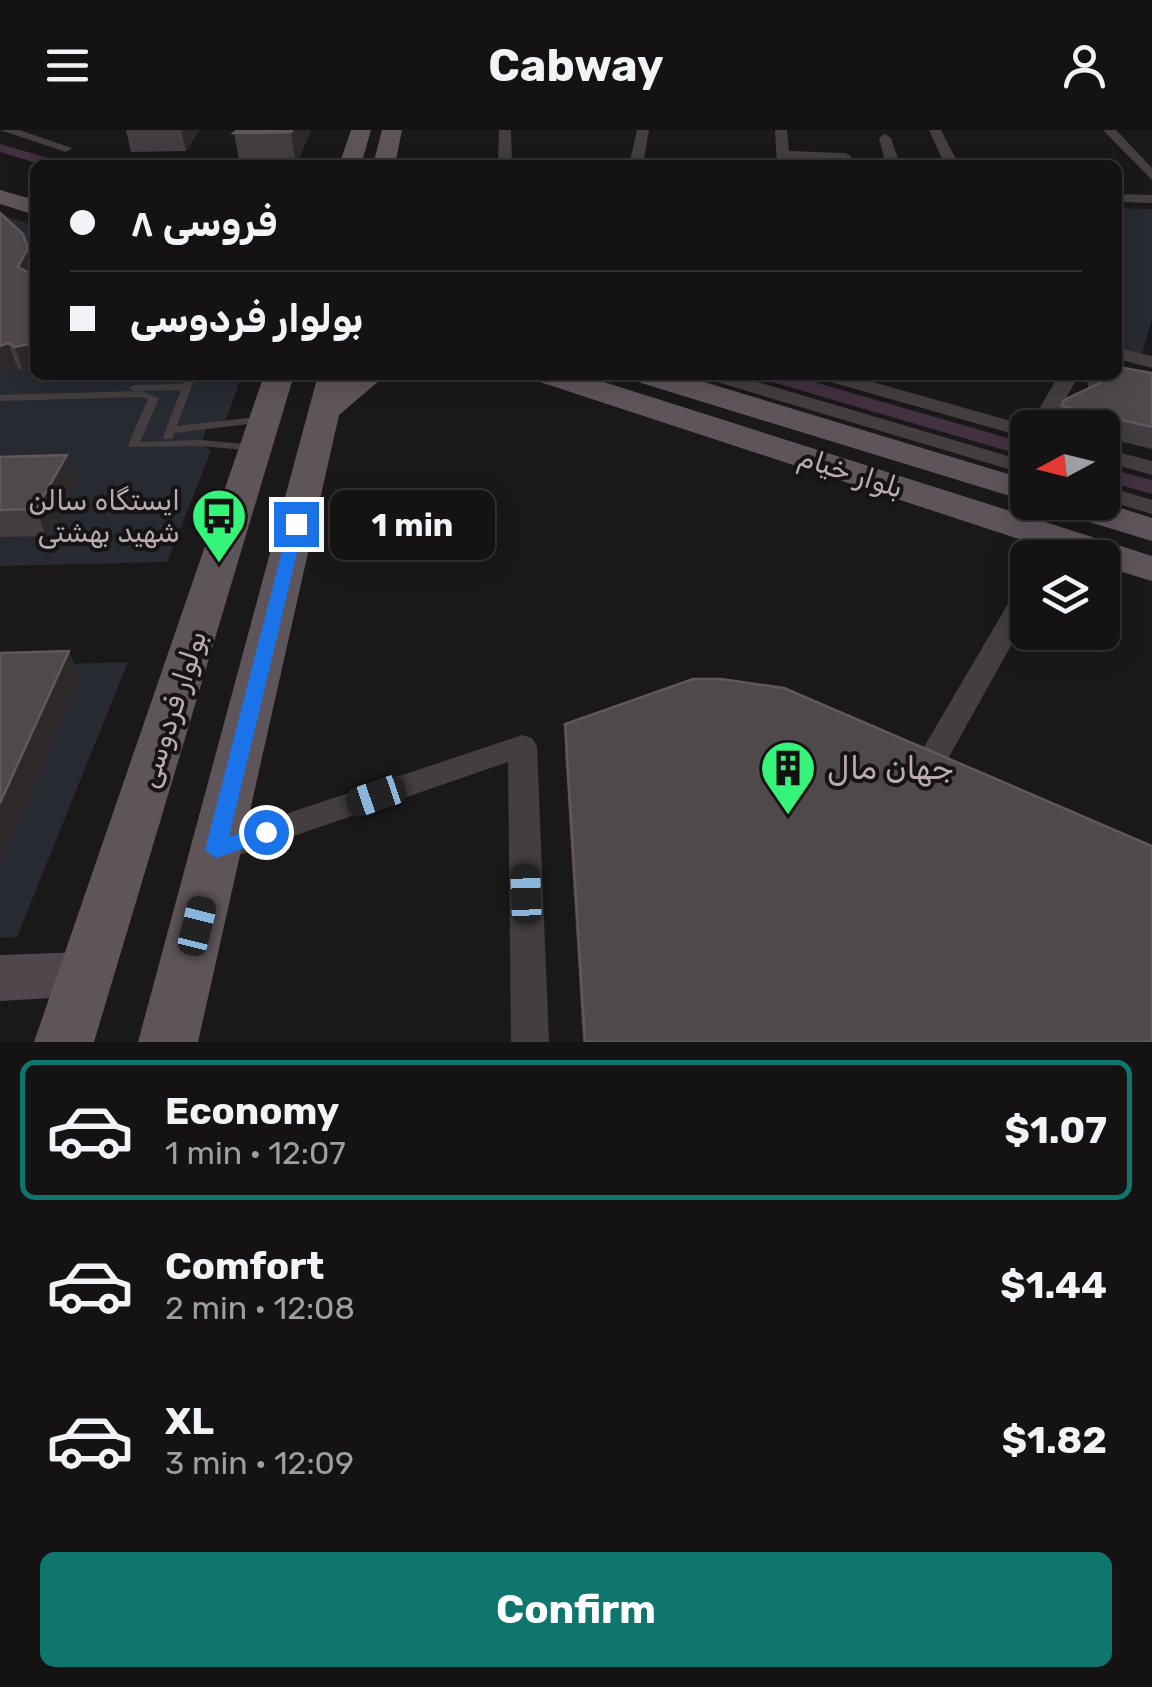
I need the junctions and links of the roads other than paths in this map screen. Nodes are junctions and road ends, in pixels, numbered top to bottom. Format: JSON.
{"nodes":[{"id":1,"x":6,"y":130,"type":"edge"},
{"id":2,"x":361,"y":130,"type":"edge"},
{"id":3,"x":392,"y":130,"type":"edge"},
{"id":4,"x":505,"y":130,"type":"edge"},
{"id":5,"x":642,"y":130,"type":"edge"},
{"id":6,"x":780,"y":130,"type":"edge"},
{"id":7,"x":935,"y":130,"type":"edge"},
{"id":8,"x":1109,"y":130,"type":"edge"},
{"id":9,"x":885,"y":138,"type":"dead end"},
{"id":10,"x":66,"y":148,"type":"dead end"},
{"id":11,"x":845,"y":158,"type":"edge"},
{"id":12,"x":352,"y":160,"type":"edge"},
{"id":13,"x":385,"y":160,"type":"edge"},
{"id":14,"x":505,"y":160,"type":"edge"},
{"id":15,"x":637,"y":160,"type":"edge"},
{"id":16,"x":784,"y":160,"type":"edge"},
{"id":17,"x":892,"y":160,"type":"edge"},
{"id":18,"x":950,"y":160,"type":"edge"},
{"id":19,"x":0,"y":175,"type":"edge"},
{"id":20,"x":1152,"y":176,"type":"edge"},
{"id":21,"x":30,"y":184,"type":"edge"},
{"id":22,"x":0,"y":197,"type":"edge"},
{"id":23,"x":1122,"y":198,"type":"edge"},
{"id":24,"x":1152,"y":199,"type":"edge"},
{"id":25,"x":30,"y":206,"type":"edge"},
{"id":26,"x":1122,"y":355,"type":"edge"},
{"id":27,"x":1152,"y":362,"type":"edge"},
{"id":28,"x":278,"y":380,"type":"edge"},
{"id":29,"x":362,"y":380,"type":"edge"},
{"id":30,"x":567,"y":380,"type":"edge"},
{"id":31,"x":665,"y":380,"type":"edge"},
{"id":32,"x":731,"y":380,"type":"edge"},
{"id":33,"x":845,"y":380,"type":"edge"},
{"id":34,"x":1066,"y":380,"type":"edge"},
{"id":35,"x":188,"y":381,"type":"edge"},
{"id":36,"x":328,"y":393,"type":"edge"},
{"id":37,"x":0,"y":395,"type":"edge"},
{"id":38,"x":1049,"y":410,"type":"edge"},
{"id":39,"x":1010,"y":427,"type":"edge"},
{"id":40,"x":171,"y":430,"type":"junction"},
{"id":41,"x":262,"y":433,"type":"junction"},
{"id":42,"x":166,"y":444,"type":"junction"},
{"id":43,"x":1120,"y":459,"type":"edge"},
{"id":44,"x":1010,"y":465,"type":"edge"},
{"id":45,"x":1152,"y":468,"type":"edge"},
{"id":46,"x":1010,"y":486,"type":"edge"},
{"id":47,"x":1120,"y":497,"type":"edge"},
{"id":48,"x":1152,"y":507,"type":"edge"},
{"id":49,"x":1152,"y":530,"type":"edge"},
{"id":50,"x":1056,"y":533,"type":"edge"},
{"id":51,"x":1152,"y":569,"type":"edge"},
{"id":52,"x":1010,"y":620,"type":"edge"},
{"id":53,"x":964,"y":780,"type":"edge"},
{"id":54,"x":216,"y":850,"type":"junction"},
{"id":55,"x":86,"y":974,"type":"junction"},
{"id":56,"x":0,"y":978,"type":"edge"},
{"id":57,"x":64,"y":1042,"type":"edge"},
{"id":58,"x":168,"y":1042,"type":"edge"},
{"id":59,"x":530,"y":1042,"type":"edge"}],
"edges":[{"from":1,"to":10,"type":"street"},
{"from":2,"to":12,"type":"main road"},
{"from":3,"to":13,"type":"main road"},
{"from":4,"to":14,"type":"street"},
{"from":5,"to":15,"type":"street"},
{"from":6,"to":16,"type":"street"},
{"from":7,"to":18,"type":"street"},
{"from":8,"to":20,"type":"street"},
{"from":9,"to":17,"type":"street"},
{"from":11,"to":16,"type":"street"},
{"from":19,"to":21,"type":"main road"},
{"from":22,"to":25,"type":"main road"},
{"from":23,"to":24,"type":"street"},
{"from":26,"to":27,"type":"street"},
{"from":28,"to":41,"type":"main road","name":"بولوار فردوسی"},
{"from":29,"to":36,"type":"main road"},
{"from":30,"to":50,"type":"main road","name":"بلوار خیام"},
{"from":31,"to":46,"type":"main road","name":"بلوار خیام"},
{"from":32,"to":44,"type":"street"},
{"from":33,"to":39,"type":"street"},
{"from":34,"to":38,"type":"street"},
{"from":35,"to":37,"type":"lane"},
{"from":35,"to":40,"type":"lane"},
{"from":36,"to":54,"type":"main road"},
{"from":37,"to":42,"type":"lane"},
{"from":40,"to":41,"type":"lane"},
{"from":40,"to":42,"type":"lane"},
{"from":41,"to":42,"type":"lane"},
{"from":41,"to":55,"type":"main road","name":"بولوار فردوسی"},
{"from":43,"to":45,"type":"street"},
{"from":47,"to":48,"type":"street"},
{"from":49,"to":50,"type":"main road","name":"بلوار خیام"},
{"from":50,"to":51,"type":"main road","name":"بلوار خیام"},
{"from":52,"to":53,"type":"street"},
{"from":54,"to":58,"type":"main road"},
{"from":54,"to":59,"type":"street"},
{"from":55,"to":56,"type":"street"},
{"from":55,"to":57,"type":"main road","name":"بولوار فردوسی"}]}
